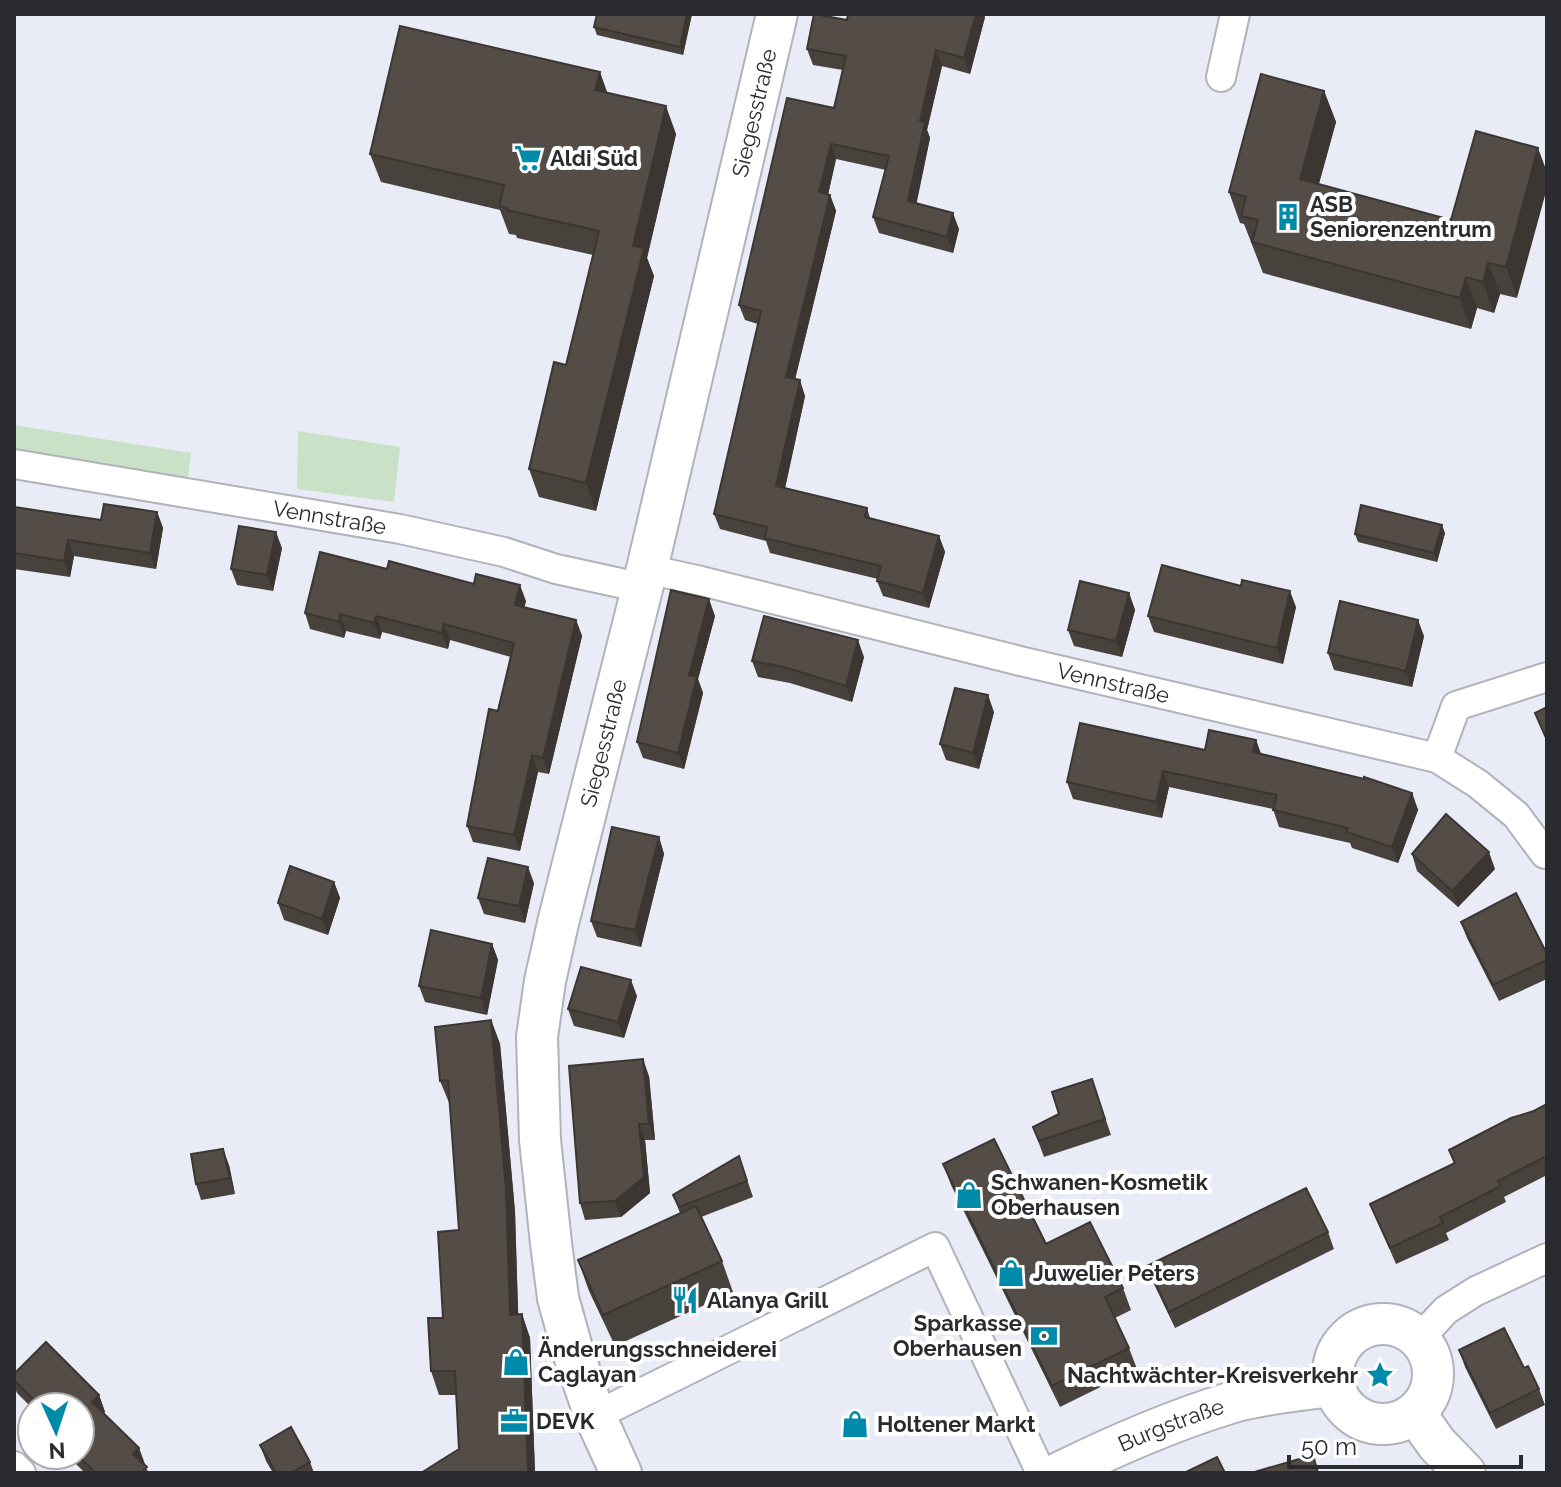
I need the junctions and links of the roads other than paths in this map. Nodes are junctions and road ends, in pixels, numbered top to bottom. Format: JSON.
{"nodes":[{"id":1,"x":777,"y":14,"type":"edge"},
{"id":2,"x":1235,"y":14,"type":"edge"},
{"id":3,"x":1221,"y":77,"type":"dead end"},
{"id":4,"x":14,"y":464,"type":"edge"},
{"id":5,"x":645,"y":579,"type":"junction"},
{"id":6,"x":1547,"y":677,"type":"edge"},
{"id":7,"x":1437,"y":758,"type":"junction"},
{"id":8,"x":1545,"y":854,"type":"dead end"},
{"id":9,"x":1547,"y":1258,"type":"edge"},
{"id":10,"x":1419,"y":1339,"type":"junction"},
{"id":11,"x":1334,"y":1385,"type":"junction"},
{"id":12,"x":1415,"y":1413,"type":"junction"},
{"id":13,"x":595,"y":1416,"type":"junction"},
{"id":14,"x":14,"y":1466,"type":"edge"},
{"id":15,"x":21,"y":1473,"type":"edge"},
{"id":16,"x":621,"y":1473,"type":"edge"},
{"id":17,"x":1041,"y":1473,"type":"edge"},
{"id":18,"x":1059,"y":1473,"type":"edge"},
{"id":19,"x":1465,"y":1473,"type":"edge"}],
"edges":[{"from":1,"to":5,"type":"main road","name":"Siegesstraße"},
{"from":2,"to":3,"type":"street"},
{"from":4,"to":5,"type":"street","name":"Vennstraße"},
{"from":5,"to":7,"type":"street","name":"Vennstraße"},
{"from":5,"to":13,"type":"main road","name":"Siegesstraße"},
{"from":6,"to":7,"type":"street"},
{"from":7,"to":8,"type":"street","name":"Vennstraße"},
{"from":9,"to":10,"type":"street"},
{"from":10,"to":11,"type":"main road"},
{"from":10,"to":12,"type":"main road"},
{"from":11,"to":12,"type":"main road"},
{"from":11,"to":18,"type":"main road","name":"Burgstraße"},
{"from":12,"to":19,"type":"main road"},
{"from":13,"to":16,"type":"main road","name":"Siegesstraße"},
{"from":13,"to":17,"type":"street"},
{"from":14,"to":15,"type":"street"}]}
